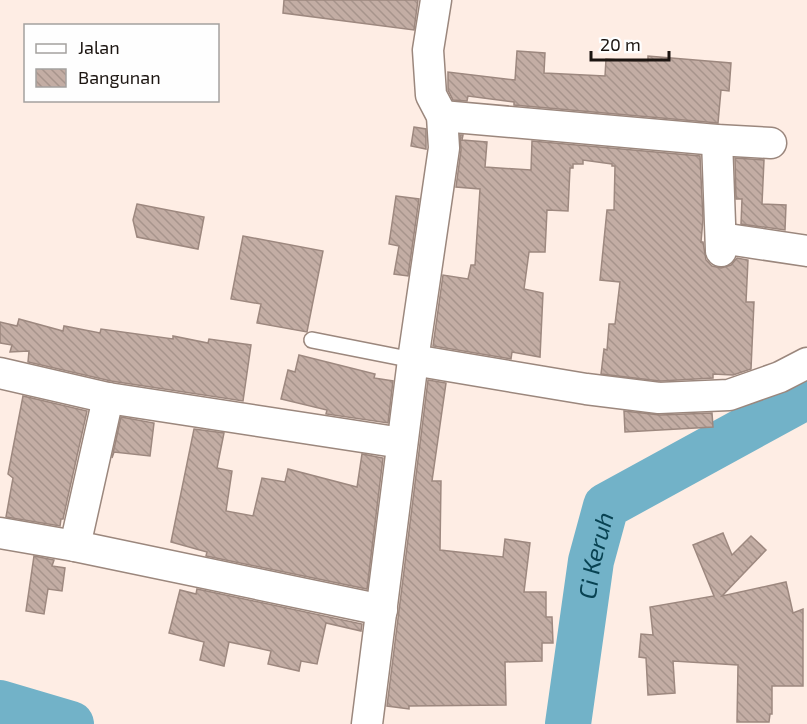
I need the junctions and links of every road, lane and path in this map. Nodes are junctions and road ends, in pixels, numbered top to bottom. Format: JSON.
{"nodes":[{"id":1,"x":436,"y":0,"type":"edge"},
{"id":2,"x":442,"y":116,"type":"junction"},
{"id":3,"x":717,"y":140,"type":"junction"},
{"id":4,"x":771,"y":143,"type":"dead end"},
{"id":5,"x":807,"y":251,"type":"edge"},
{"id":6,"x":312,"y":340,"type":"dead end"},
{"id":7,"x":413,"y":360,"type":"junction"},
{"id":8,"x":807,"y":363,"type":"edge"},
{"id":9,"x":0,"y":373,"type":"edge"},
{"id":10,"x":108,"y":398,"type":"junction"},
{"id":11,"x":402,"y":443,"type":"junction"},
{"id":12,"x":0,"y":532,"type":"edge"},
{"id":13,"x":75,"y":546,"type":"junction"},
{"id":14,"x":382,"y":610,"type":"junction"},
{"id":15,"x":367,"y":724,"type":"edge"}],
"edges":[{"from":1,"to":2,"type":"street"},
{"from":2,"to":3,"type":"street"},
{"from":2,"to":7,"type":"street"},
{"from":3,"to":4,"type":"street"},
{"from":3,"to":5,"type":"street"},
{"from":6,"to":7,"type":"lane"},
{"from":7,"to":8,"type":"street"},
{"from":7,"to":11,"type":"street"},
{"from":9,"to":10,"type":"street"},
{"from":10,"to":11,"type":"street"},
{"from":10,"to":13,"type":"street"},
{"from":11,"to":14,"type":"street"},
{"from":12,"to":13,"type":"street"},
{"from":13,"to":14,"type":"street"},
{"from":14,"to":15,"type":"street"}]}
